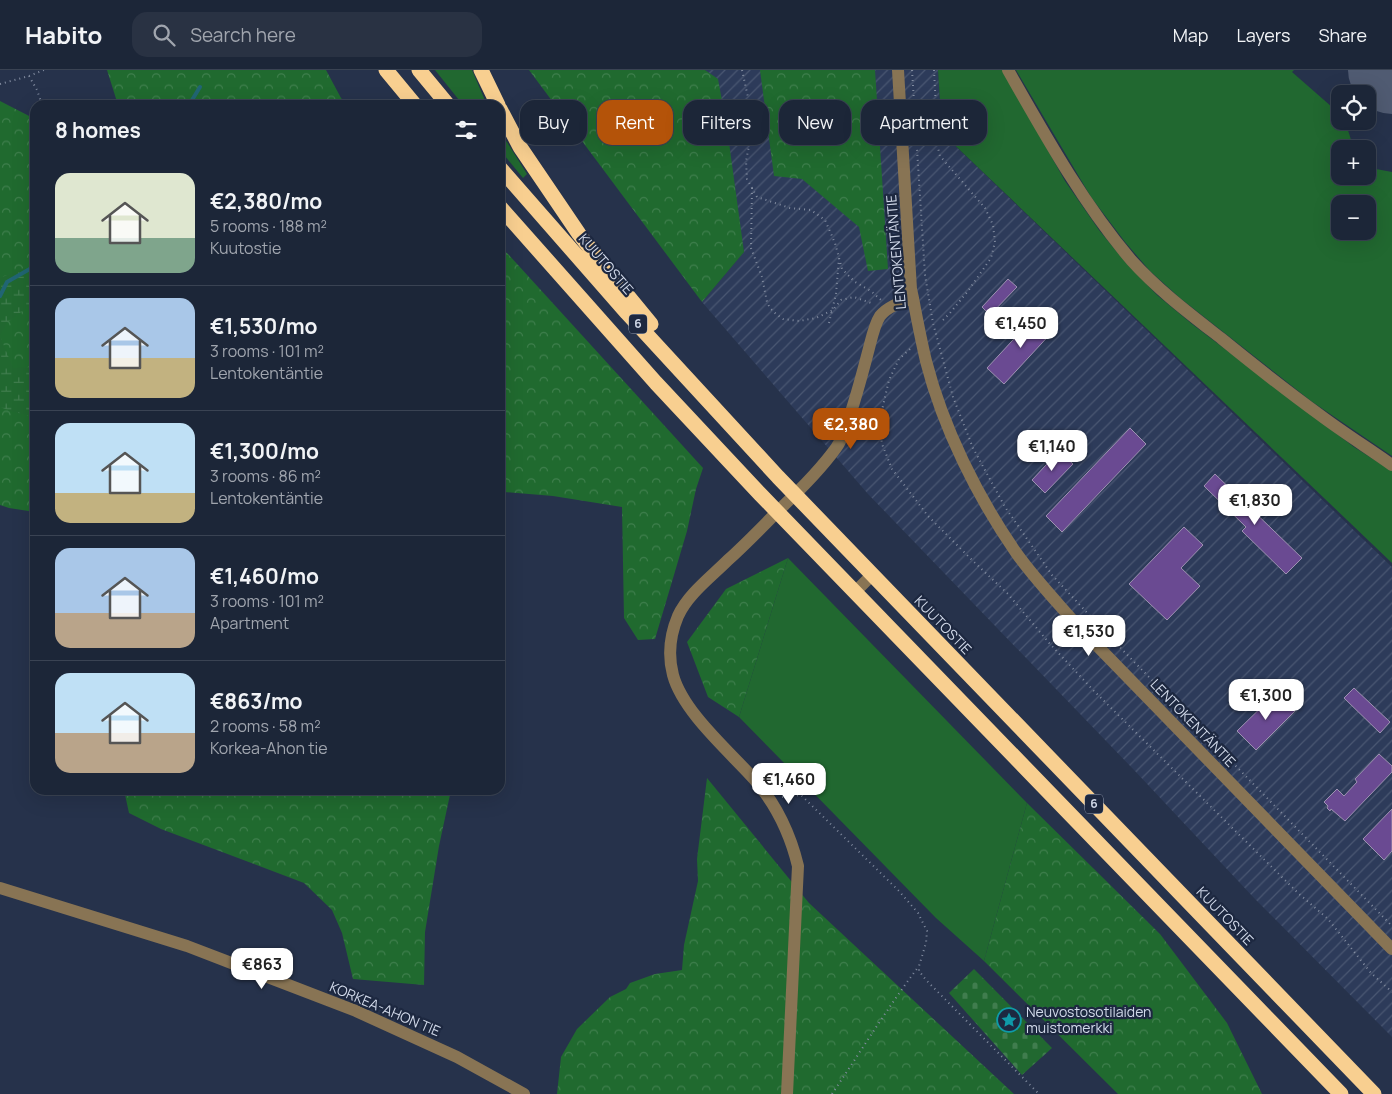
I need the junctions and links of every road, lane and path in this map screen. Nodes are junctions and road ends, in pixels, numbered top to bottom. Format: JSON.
{"nodes":[{"id":1,"x":44,"y":70,"type":"edge"},
{"id":2,"x":386,"y":70,"type":"edge"},
{"id":3,"x":419,"y":70,"type":"edge"},
{"id":4,"x":481,"y":70,"type":"edge"},
{"id":5,"x":742,"y":70,"type":"edge"},
{"id":6,"x":898,"y":70,"type":"edge"},
{"id":7,"x":912,"y":70,"type":"edge"},
{"id":8,"x":934,"y":70,"type":"edge"},
{"id":9,"x":1008,"y":70,"type":"edge"},
{"id":10,"x":29,"y":76,"type":"junction"},
{"id":11,"x":0,"y":84,"type":"edge"},
{"id":12,"x":40,"y":100,"type":"edge"},
{"id":13,"x":411,"y":100,"type":"edge"},
{"id":14,"x":444,"y":100,"type":"edge"},
{"id":15,"x":496,"y":100,"type":"edge"},
{"id":16,"x":505,"y":118,"type":"edge"},
{"id":17,"x":505,"y":174,"type":"edge"},
{"id":18,"x":752,"y":188,"type":"junction"},
{"id":19,"x":505,"y":212,"type":"edge"},
{"id":20,"x":839,"y":256,"type":"junction"},
{"id":21,"x":913,"y":298,"type":"junction"},
{"id":22,"x":889,"y":308,"type":"junction"},
{"id":23,"x":833,"y":310,"type":"junction"},
{"id":24,"x":942,"y":321,"type":"dead end"},
{"id":25,"x":830,"y":323,"type":"dead end"},
{"id":26,"x":910,"y":349,"type":"dead end"},
{"id":27,"x":1392,"y":465,"type":"edge"},
{"id":28,"x":778,"y":478,"type":"junction"},
{"id":29,"x":872,"y":575,"type":"junction"},
{"id":30,"x":855,"y":592,"type":"junction"},
{"id":31,"x":778,"y":798,"type":"dead end"},
{"id":32,"x":0,"y":888,"type":"edge"},
{"id":33,"x":1392,"y":926,"type":"edge"},
{"id":34,"x":1392,"y":949,"type":"edge"},
{"id":35,"x":919,"y":966,"type":"junction"},
{"id":36,"x":1392,"y":992,"type":"edge"},
{"id":37,"x":524,"y":1094,"type":"edge"},
{"id":38,"x":787,"y":1094,"type":"edge"},
{"id":39,"x":832,"y":1094,"type":"edge"},
{"id":40,"x":1039,"y":1094,"type":"edge"},
{"id":41,"x":1341,"y":1094,"type":"edge"},
{"id":42,"x":1374,"y":1094,"type":"edge"}],
"edges":[{"from":1,"to":10,"type":"path"},
{"from":2,"to":13,"type":"highway"},
{"from":3,"to":14,"type":"highway"},
{"from":4,"to":15,"type":"highway"},
{"from":5,"to":18,"type":"path"},
{"from":6,"to":21,"type":"street","name":"LENTOKENTÄNTIE"},
{"from":7,"to":33,"type":"path"},
{"from":8,"to":24,"type":"path"},
{"from":9,"to":27,"type":"street"},
{"from":10,"to":11,"type":"path"},
{"from":10,"to":12,"type":"path"},
{"from":16,"to":28,"type":"highway"},
{"from":17,"to":28,"type":"highway","name":"KUUTOSTIE","number":"6"},
{"from":18,"to":20,"type":"path"},
{"from":18,"to":23,"type":"path"},
{"from":19,"to":30,"type":"highway","number":"6"},
{"from":20,"to":22,"type":"path"},
{"from":20,"to":23,"type":"path"},
{"from":21,"to":22,"type":"street"},
{"from":21,"to":34,"type":"street","name":"LENTOKENTÄNTIE"},
{"from":22,"to":23,"type":"path"},
{"from":22,"to":38,"type":"street"},
{"from":23,"to":25,"type":"path"},
{"from":26,"to":36,"type":"path"},
{"from":28,"to":29,"type":"highway","name":"KUUTOSTIE","number":"6"},
{"from":29,"to":30,"type":"street"},
{"from":29,"to":42,"type":"highway","name":"KUUTOSTIE","number":"6"},
{"from":30,"to":41,"type":"highway","number":"6"},
{"from":31,"to":35,"type":"path"},
{"from":32,"to":37,"type":"street","name":"KORKEA-AHON TIE"},
{"from":35,"to":39,"type":"path"},
{"from":35,"to":40,"type":"path"}]}
